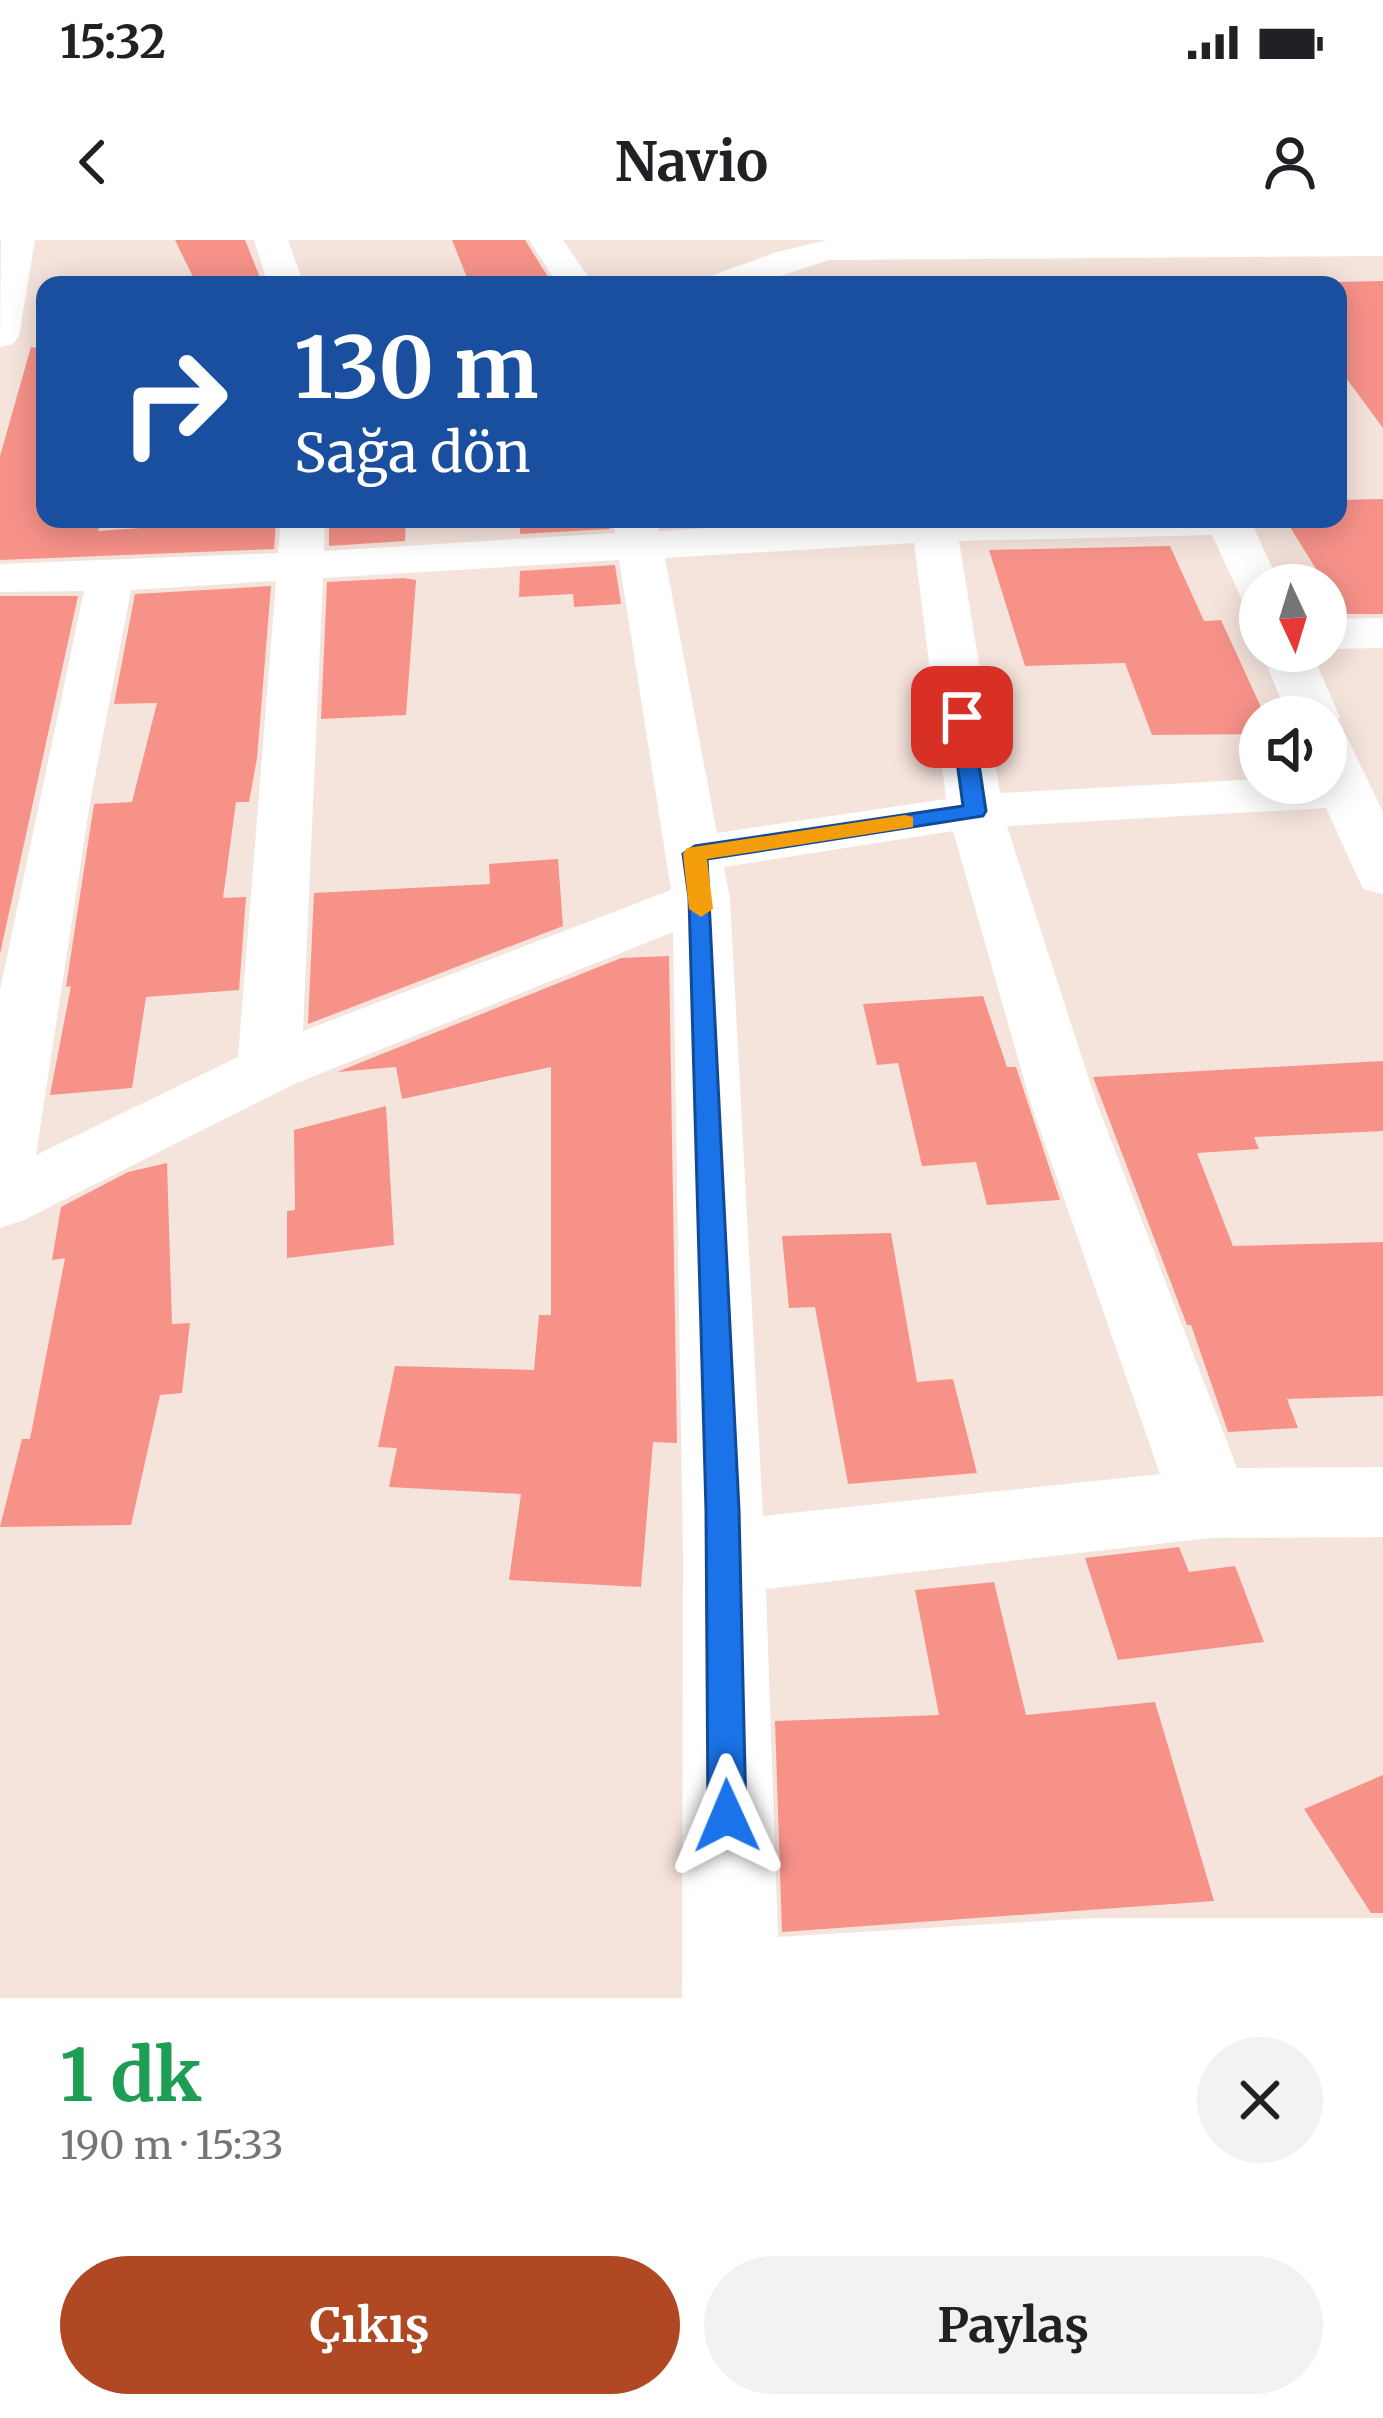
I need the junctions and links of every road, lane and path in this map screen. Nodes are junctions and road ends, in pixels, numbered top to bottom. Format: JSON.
{"nodes":[{"id":1,"x":18,"y":240,"type":"edge"},
{"id":2,"x":271,"y":240,"type":"edge"},
{"id":3,"x":546,"y":240,"type":"edge"},
{"id":4,"x":875,"y":244,"type":"edge"},
{"id":5,"x":1116,"y":245,"type":"edge"},
{"id":6,"x":1383,"y":246,"type":"edge"},
{"id":7,"x":283,"y":276,"type":"edge"},
{"id":8,"x":570,"y":276,"type":"edge"},
{"id":9,"x":745,"y":276,"type":"edge"},
{"id":10,"x":883,"y":276,"type":"edge"},
{"id":11,"x":1129,"y":276,"type":"edge"},
{"id":12,"x":0,"y":336,"type":"edge"},
{"id":13,"x":769,"y":528,"type":"edge"},
{"id":14,"x":935,"y":528,"type":"edge"},
{"id":15,"x":1232,"y":528,"type":"edge"},
{"id":16,"x":637,"y":532,"type":"edge"},
{"id":17,"x":302,"y":543,"type":"edge"},
{"id":18,"x":1248,"y":564,"type":"edge"},
{"id":19,"x":110,"y":577,"type":"junction"},
{"id":20,"x":0,"y":578,"type":"edge"},
{"id":21,"x":1383,"y":633,"type":"edge"},
{"id":22,"x":1347,"y":634,"type":"edge"},
{"id":23,"x":1239,"y":780,"type":"edge"},
{"id":24,"x":1347,"y":793,"type":"edge"},
{"id":25,"x":975,"y":811,"type":"junction"},
{"id":26,"x":698,"y":876,"type":"junction"},
{"id":27,"x":1383,"y":876,"type":"edge"},
{"id":28,"x":269,"y":1069,"type":"junction"},
{"id":29,"x":0,"y":1167,"type":"edge"},
{"id":30,"x":0,"y":1202,"type":"edge"},
{"id":31,"x":1383,"y":1502,"type":"edge"},
{"id":32,"x":1210,"y":1503,"type":"junction"},
{"id":33,"x":724,"y":1557,"type":"junction"},
{"id":34,"x":1383,"y":1966,"type":"edge"},
{"id":35,"x":730,"y":1994,"type":"edge"}],
"edges":[{"from":1,"to":12,"type":"street"},
{"from":2,"to":7,"type":"street"},
{"from":3,"to":8,"type":"street"},
{"from":4,"to":5,"type":"street"},
{"from":4,"to":9,"type":"street"},
{"from":4,"to":10,"type":"street"},
{"from":5,"to":6,"type":"street"},
{"from":5,"to":11,"type":"street"},
{"from":13,"to":16,"type":"street"},
{"from":14,"to":25,"type":"street"},
{"from":15,"to":18,"type":"street"},
{"from":16,"to":17,"type":"street"},
{"from":16,"to":26,"type":"street"},
{"from":17,"to":19,"type":"street"},
{"from":17,"to":28,"type":"street"},
{"from":19,"to":20,"type":"street"},
{"from":19,"to":29,"type":"street"},
{"from":21,"to":22,"type":"street"},
{"from":23,"to":25,"type":"street"},
{"from":24,"to":27,"type":"street"},
{"from":25,"to":26,"type":"street"},
{"from":25,"to":32,"type":"street"},
{"from":26,"to":28,"type":"street"},
{"from":26,"to":33,"type":"street"},
{"from":28,"to":30,"type":"street"},
{"from":31,"to":32,"type":"street"},
{"from":32,"to":33,"type":"street"},
{"from":33,"to":35,"type":"street"},
{"from":34,"to":35,"type":"street"}]}
